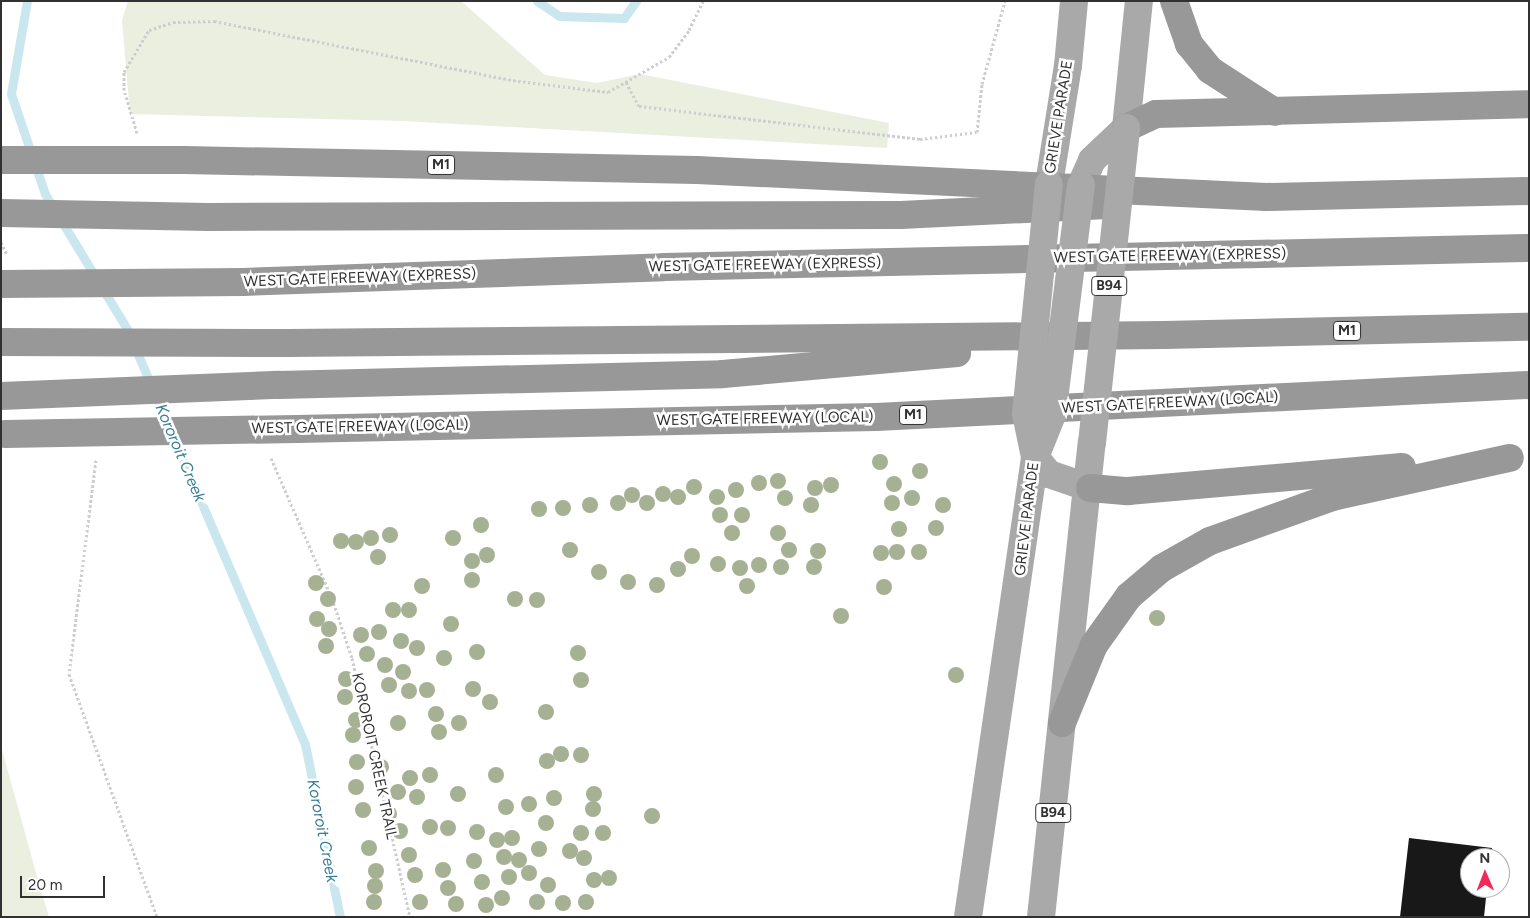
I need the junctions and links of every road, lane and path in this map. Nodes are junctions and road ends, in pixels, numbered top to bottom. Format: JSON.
{"nodes":[{"id":1,"x":703,"y":1,"type":"edge"},
{"id":2,"x":1005,"y":1,"type":"edge"},
{"id":3,"x":1074,"y":1,"type":"edge"},
{"id":4,"x":1139,"y":1,"type":"edge"},
{"id":5,"x":1174,"y":1,"type":"edge"},
{"id":6,"x":518,"y":81,"type":"dead end"},
{"id":7,"x":626,"y":82,"type":"junction"},
{"id":8,"x":1529,"y":104,"type":"edge"},
{"id":9,"x":1275,"y":112,"type":"junction"},
{"id":10,"x":1126,"y":128,"type":"junction"},
{"id":11,"x":1,"y":160,"type":"edge"},
{"id":12,"x":1529,"y":190,"type":"edge"},
{"id":13,"x":1266,"y":197,"type":"junction"},
{"id":14,"x":1,"y":213,"type":"edge"},
{"id":15,"x":1529,"y":248,"type":"edge"},
{"id":16,"x":1,"y":284,"type":"edge"},
{"id":17,"x":1529,"y":328,"type":"edge"},
{"id":18,"x":1165,"y":335,"type":"junction"},
{"id":19,"x":2,"y":342,"type":"edge"},
{"id":20,"x":1529,"y":386,"type":"edge"},
{"id":21,"x":1,"y":396,"type":"edge"},
{"id":22,"x":3,"y":434,"type":"edge"},
{"id":23,"x":1035,"y":457,"type":"junction"},
{"id":24,"x":1520,"y":457,"type":"edge"},
{"id":25,"x":98,"y":465,"type":"dead end"},
{"id":26,"x":1090,"y":488,"type":"junction"},
{"id":27,"x":332,"y":598,"type":"dead end"},
{"id":28,"x":1062,"y":722,"type":"junction"},
{"id":29,"x":157,"y":917,"type":"edge"},
{"id":30,"x":410,"y":917,"type":"edge"},
{"id":31,"x":968,"y":917,"type":"edge"},
{"id":32,"x":1041,"y":917,"type":"edge"}],
"edges":[{"from":1,"to":7,"type":"path"},
{"from":2,"to":7,"type":"path"},
{"from":3,"to":23,"type":"main road","name":"GRIEVE PARADE","bridge":true},
{"from":4,"to":10,"type":"main road","number":"B94"},
{"from":5,"to":9,"type":"highway"},
{"from":6,"to":7,"type":"path"},
{"from":8,"to":9,"type":"highway"},
{"from":9,"to":10,"type":"highway"},
{"from":10,"to":23,"type":"main road","bridge":true},
{"from":10,"to":26,"type":"main road","number":"B94","bridge":true},
{"from":11,"to":13,"type":"highway","number":"M1","bridge":true},
{"from":12,"to":13,"type":"highway","number":"M1"},
{"from":13,"to":14,"type":"highway","bridge":true},
{"from":15,"to":16,"type":"highway","name":"WEST GATE FREEWAY (EXPRESS)","bridge":true},
{"from":17,"to":18,"type":"highway","number":"M1"},
{"from":18,"to":19,"type":"highway","number":"M1","bridge":true},
{"from":18,"to":21,"type":"highway","bridge":true},
{"from":20,"to":22,"type":"highway","name":"WEST GATE FREEWAY (LOCAL)","number":"M1","bridge":true},
{"from":23,"to":26,"type":"main road"},
{"from":23,"to":31,"type":"main road","name":"GRIEVE PARADE"},
{"from":24,"to":26,"type":"highway"},
{"from":24,"to":28,"type":"highway"},
{"from":25,"to":29,"type":"path"},
{"from":26,"to":28,"type":"main road","number":"B94"},
{"from":27,"to":30,"type":"path","name":"KOROROIT CREEK TRAIL"},
{"from":28,"to":32,"type":"main road","number":"B94"}]}
